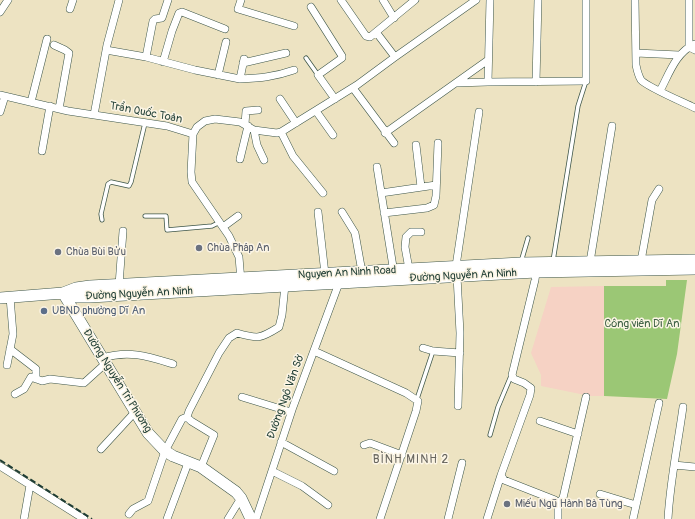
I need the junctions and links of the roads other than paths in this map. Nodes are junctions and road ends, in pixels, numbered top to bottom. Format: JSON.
{"nodes":[{"id":1,"x":8,"y":0,"type":"edge"},
{"id":2,"x":73,"y":0,"type":"edge"},
{"id":3,"x":119,"y":0,"type":"edge"},
{"id":4,"x":168,"y":0,"type":"edge"},
{"id":5,"x":241,"y":0,"type":"edge"},
{"id":6,"x":341,"y":0,"type":"edge"},
{"id":7,"x":383,"y":0,"type":"edge"},
{"id":8,"x":415,"y":0,"type":"edge"},
{"id":9,"x":476,"y":0,"type":"edge"},
{"id":10,"x":490,"y":0,"type":"edge"},
{"id":11,"x":538,"y":0,"type":"edge"},
{"id":12,"x":586,"y":0,"type":"edge"},
{"id":13,"x":635,"y":0,"type":"edge"},
{"id":14,"x":689,"y":0,"type":"edge"},
{"id":15,"x":311,"y":7,"type":"dead end"},
{"id":16,"x":70,"y":9,"type":"dead end"},
{"id":17,"x":0,"y":12,"type":"edge"},
{"id":18,"x":394,"y":18,"type":"junction"},
{"id":19,"x":294,"y":26,"type":"dead end"},
{"id":20,"x":225,"y":29,"type":"dead end"},
{"id":21,"x":376,"y":32,"type":"junction"},
{"id":22,"x":47,"y":39,"type":"dead end"},
{"id":23,"x":226,"y":42,"type":"dead end"},
{"id":24,"x":54,"y":46,"type":"dead end"},
{"id":25,"x":693,"y":47,"type":"edge"},
{"id":26,"x":106,"y":50,"type":"junction"},
{"id":27,"x":286,"y":53,"type":"dead end"},
{"id":28,"x":636,"y":53,"type":"junction"},
{"id":29,"x":679,"y":55,"type":"junction"},
{"id":30,"x":146,"y":57,"type":"junction"},
{"id":31,"x":394,"y":57,"type":"junction"},
{"id":32,"x":306,"y":58,"type":"dead end"},
{"id":33,"x":488,"y":60,"type":"junction"},
{"id":34,"x":163,"y":62,"type":"junction"},
{"id":35,"x":294,"y":70,"type":"dead end"},
{"id":36,"x":218,"y":75,"type":"junction"},
{"id":37,"x":318,"y":75,"type":"junction"},
{"id":38,"x":240,"y":79,"type":"junction"},
{"id":39,"x":586,"y":81,"type":"junction"},
{"id":40,"x":488,"y":82,"type":"junction"},
{"id":41,"x":536,"y":82,"type":"junction"},
{"id":42,"x":456,"y":83,"type":"junction"},
{"id":43,"x":353,"y":88,"type":"junction"},
{"id":44,"x":660,"y":92,"type":"junction"},
{"id":45,"x":3,"y":96,"type":"edge"},
{"id":46,"x":280,"y":99,"type":"dead end"},
{"id":47,"x":336,"y":99,"type":"junction"},
{"id":48,"x":31,"y":102,"type":"junction"},
{"id":49,"x":50,"y":106,"type":"junction"},
{"id":50,"x":59,"y":108,"type":"junction"},
{"id":51,"x":695,"y":108,"type":"edge"},
{"id":52,"x":258,"y":110,"type":"dead end"},
{"id":53,"x":316,"y":111,"type":"junction"},
{"id":54,"x":0,"y":112,"type":"edge"},
{"id":55,"x":479,"y":112,"type":"dead end"},
{"id":56,"x":94,"y":115,"type":"junction"},
{"id":57,"x":145,"y":123,"type":"junction"},
{"id":58,"x":296,"y":123,"type":"junction"},
{"id":59,"x":612,"y":126,"type":"dead end"},
{"id":60,"x":249,"y":127,"type":"junction"},
{"id":61,"x":281,"y":132,"type":"junction"},
{"id":62,"x":386,"y":133,"type":"junction"},
{"id":63,"x":193,"y":134,"type":"junction"},
{"id":64,"x":333,"y":135,"type":"dead end"},
{"id":65,"x":394,"y":143,"type":"dead end"},
{"id":66,"x":438,"y":143,"type":"dead end"},
{"id":67,"x":416,"y":145,"type":"dead end"},
{"id":68,"x":42,"y":151,"type":"dead end"},
{"id":69,"x":240,"y":160,"type":"dead end"},
{"id":70,"x":264,"y":160,"type":"dead end"},
{"id":71,"x":377,"y":167,"type":"dead end"},
{"id":72,"x":436,"y":185,"type":"junction"},
{"id":73,"x":421,"y":188,"type":"junction"},
{"id":74,"x":659,"y":189,"type":"dead end"},
{"id":75,"x":323,"y":193,"type":"dead end"},
{"id":76,"x":381,"y":193,"type":"junction"},
{"id":77,"x":318,"y":212,"type":"dead end"},
{"id":78,"x":342,"y":212,"type":"dead end"},
{"id":79,"x":384,"y":213,"type":"junction"},
{"id":80,"x":145,"y":216,"type":"dead end"},
{"id":81,"x":238,"y":216,"type":"dead end"},
{"id":82,"x":102,"y":220,"type":"dead end"},
{"id":83,"x":221,"y":224,"type":"junction"},
{"id":84,"x":123,"y":231,"type":"dead end"},
{"id":85,"x":421,"y":232,"type":"dead end"},
{"id":86,"x":528,"y":238,"type":"dead end"},
{"id":87,"x":695,"y":260,"type":"edge"},
{"id":88,"x":641,"y":261,"type":"junction"},
{"id":89,"x":553,"y":262,"type":"junction"},
{"id":90,"x":590,"y":262,"type":"junction"},
{"id":91,"x":521,"y":263,"type":"junction"},
{"id":92,"x":536,"y":267,"type":"junction"},
{"id":93,"x":409,"y":269,"type":"junction"},
{"id":94,"x":695,"y":269,"type":"edge"},
{"id":95,"x":457,"y":271,"type":"junction"},
{"id":96,"x":362,"y":272,"type":"junction"},
{"id":97,"x":325,"y":274,"type":"junction"},
{"id":98,"x":394,"y":275,"type":"junction"},
{"id":99,"x":241,"y":283,"type":"junction"},
{"id":100,"x":339,"y":283,"type":"junction"},
{"id":101,"x":120,"y":285,"type":"junction"},
{"id":102,"x":285,"y":285,"type":"junction"},
{"id":103,"x":63,"y":293,"type":"junction"},
{"id":104,"x":5,"y":298,"type":"edge"},
{"id":105,"x":423,"y":348,"type":"dead end"},
{"id":106,"x":10,"y":349,"type":"junction"},
{"id":107,"x":314,"y":351,"type":"junction"},
{"id":108,"x":433,"y":351,"type":"junction"},
{"id":109,"x":460,"y":353,"type":"junction"},
{"id":110,"x":104,"y":361,"type":"junction"},
{"id":111,"x":173,"y":364,"type":"dead end"},
{"id":112,"x":7,"y":365,"type":"dead end"},
{"id":113,"x":512,"y":375,"type":"junction"},
{"id":114,"x":36,"y":379,"type":"junction"},
{"id":115,"x":15,"y":394,"type":"dead end"},
{"id":116,"x":242,"y":397,"type":"dead end"},
{"id":117,"x":586,"y":397,"type":"dead end"},
{"id":118,"x":417,"y":399,"type":"junction"},
{"id":119,"x":659,"y":402,"type":"dead end"},
{"id":120,"x":458,"y":406,"type":"dead end"},
{"id":121,"x":683,"y":406,"type":"dead end"},
{"id":122,"x":135,"y":412,"type":"junction"},
{"id":123,"x":291,"y":412,"type":"junction"},
{"id":124,"x":187,"y":417,"type":"junction"},
{"id":125,"x":540,"y":421,"type":"dead end"},
{"id":126,"x":578,"y":434,"type":"junction"},
{"id":127,"x":490,"y":435,"type":"dead end"},
{"id":128,"x":282,"y":442,"type":"junction"},
{"id":129,"x":364,"y":445,"type":"dead end"},
{"id":130,"x":101,"y":449,"type":"dead end"},
{"id":131,"x":165,"y":451,"type":"junction"},
{"id":132,"x":402,"y":455,"type":"junction"},
{"id":133,"x":188,"y":463,"type":"junction"},
{"id":134,"x":462,"y":463,"type":"dead end"},
{"id":135,"x":674,"y":465,"type":"junction"},
{"id":136,"x":0,"y":466,"type":"edge"},
{"id":137,"x":201,"y":467,"type":"junction"},
{"id":138,"x":695,"y":467,"type":"edge"},
{"id":139,"x":334,"y":471,"type":"dead end"},
{"id":140,"x":272,"y":472,"type":"junction"},
{"id":141,"x":501,"y":476,"type":"junction"},
{"id":142,"x":30,"y":484,"type":"junction"},
{"id":143,"x":600,"y":494,"type":"dead end"},
{"id":144,"x":241,"y":498,"type":"junction"},
{"id":145,"x":558,"y":504,"type":"junction"},
{"id":146,"x":328,"y":505,"type":"dead end"},
{"id":147,"x":636,"y":505,"type":"junction"},
{"id":148,"x":129,"y":514,"type":"dead end"},
{"id":149,"x":24,"y":519,"type":"edge"},
{"id":150,"x":84,"y":519,"type":"edge"},
{"id":151,"x":167,"y":519,"type":"edge"},
{"id":152,"x":228,"y":519,"type":"edge"},
{"id":153,"x":251,"y":519,"type":"edge"},
{"id":154,"x":256,"y":519,"type":"edge"},
{"id":155,"x":380,"y":519,"type":"edge"},
{"id":156,"x":448,"y":519,"type":"edge"},
{"id":157,"x":487,"y":519,"type":"edge"},
{"id":158,"x":558,"y":519,"type":"edge"},
{"id":159,"x":633,"y":519,"type":"edge"},
{"id":160,"x":668,"y":519,"type":"edge"}],
"edges":[{"from":1,"to":17,"type":"street"},
{"from":2,"to":16,"type":"street"},
{"from":3,"to":26,"type":"street"},
{"from":4,"to":30,"type":"street"},
{"from":5,"to":19,"type":"street"},
{"from":6,"to":21,"type":"street"},
{"from":7,"to":18,"type":"street"},
{"from":8,"to":18,"type":"street"},
{"from":9,"to":31,"type":"street"},
{"from":10,"to":33,"type":"street"},
{"from":11,"to":41,"type":"street"},
{"from":12,"to":39,"type":"street"},
{"from":13,"to":28,"type":"street"},
{"from":14,"to":25,"type":"street"},
{"from":15,"to":37,"type":"street"},
{"from":18,"to":21,"type":"street"},
{"from":20,"to":34,"type":"street"},
{"from":21,"to":31,"type":"street"},
{"from":22,"to":48,"type":"street"},
{"from":23,"to":36,"type":"street"},
{"from":24,"to":50,"type":"street"},
{"from":25,"to":29,"type":"street"},
{"from":26,"to":30,"type":"street"},
{"from":26,"to":56,"type":"street"},
{"from":27,"to":38,"type":"street"},
{"from":28,"to":29,"type":"street"},
{"from":28,"to":44,"type":"street"},
{"from":29,"to":44,"type":"street"},
{"from":30,"to":34,"type":"street"},
{"from":31,"to":43,"type":"street"},
{"from":32,"to":37,"type":"lane"},
{"from":33,"to":40,"type":"street"},
{"from":33,"to":42,"type":"street"},
{"from":34,"to":36,"type":"street"},
{"from":35,"to":38,"type":"street"},
{"from":36,"to":38,"type":"street"},
{"from":37,"to":47,"type":"street"},
{"from":39,"to":41,"type":"street"},
{"from":39,"to":89,"type":"lane"},
{"from":40,"to":41,"type":"street"},
{"from":40,"to":42,"type":"street"},
{"from":42,"to":62,"type":"street"},
{"from":43,"to":47,"type":"street"},
{"from":43,"to":62,"type":"street"},
{"from":44,"to":51,"type":"street"},
{"from":45,"to":48,"type":"street","name":"Trần Quốc Toản"},
{"from":45,"to":54,"type":"street"},
{"from":46,"to":58,"type":"street"},
{"from":47,"to":53,"type":"street"},
{"from":48,"to":49,"type":"street","name":"Trần Quốc Toản"},
{"from":49,"to":50,"type":"street","name":"Trần Quốc Toản"},
{"from":49,"to":68,"type":"street"},
{"from":50,"to":56,"type":"street","name":"Trần Quốc Toản"},
{"from":52,"to":60,"type":"street"},
{"from":53,"to":58,"type":"street"},
{"from":53,"to":64,"type":"street"},
{"from":55,"to":95,"type":"street"},
{"from":56,"to":57,"type":"street","name":"Trần Quốc Toản"},
{"from":57,"to":63,"type":"street","name":"Trần Quốc Toản"},
{"from":57,"to":82,"type":"lane"},
{"from":58,"to":61,"type":"street"},
{"from":59,"to":90,"type":"street"},
{"from":60,"to":61,"type":"street"},
{"from":60,"to":63,"type":"street"},
{"from":60,"to":69,"type":"street"},
{"from":60,"to":70,"type":"street"},
{"from":61,"to":75,"type":"street"},
{"from":62,"to":65,"type":"street"},
{"from":63,"to":83,"type":"street","name":"Trần Quốc Toản"},
{"from":66,"to":72,"type":"street"},
{"from":67,"to":73,"type":"street"},
{"from":71,"to":76,"type":"street"},
{"from":72,"to":73,"type":"street"},
{"from":72,"to":79,"type":"street"},
{"from":73,"to":76,"type":"street"},
{"from":74,"to":88,"type":"street"},
{"from":76,"to":79,"type":"street"},
{"from":77,"to":97,"type":"street"},
{"from":78,"to":96,"type":"street"},
{"from":79,"to":98,"type":"street"},
{"from":80,"to":83,"type":"lane"},
{"from":81,"to":83,"type":"street"},
{"from":83,"to":99,"type":"street","name":"Trần Quốc Toản"},
{"from":84,"to":101,"type":"street"},
{"from":85,"to":93,"type":"street"},
{"from":86,"to":91,"type":"lane"},
{"from":87,"to":88,"type":"main road","name":"Nguyen An Ninh Road"},
{"from":88,"to":90,"type":"main road","name":"Nguyen An Ninh Road"},
{"from":89,"to":90,"type":"main road","name":"Nguyen An Ninh Road"},
{"from":89,"to":92,"type":"main road","name":"Nguyen An Ninh Road"},
{"from":91,"to":92,"type":"main road","name":"Nguyen An Ninh Road"},
{"from":91,"to":95,"type":"main road","name":"Nguyen An Ninh Road"},
{"from":92,"to":94,"type":"main road","name":"Đường Nguyễn An Ninh"},
{"from":92,"to":95,"type":"main road","name":"Đường Nguyễn An Ninh"},
{"from":92,"to":113,"type":"street"},
{"from":93,"to":95,"type":"main road","name":"Nguyen An Ninh Road"},
{"from":93,"to":98,"type":"main road","name":"Nguyen An Ninh Road"},
{"from":95,"to":98,"type":"main road","name":"Đường Nguyễn An Ninh"},
{"from":95,"to":109,"type":"street"},
{"from":96,"to":97,"type":"main road","name":"Nguyen An Ninh Road"},
{"from":96,"to":98,"type":"main road","name":"Nguyen An Ninh Road"},
{"from":97,"to":99,"type":"main road","name":"Nguyen An Ninh Road"},
{"from":98,"to":100,"type":"main road","name":"Đường Nguyễn An Ninh"},
{"from":99,"to":101,"type":"main road","name":"Nguyen An Ninh Road"},
{"from":99,"to":102,"type":"main road","name":"Đường Nguyễn An Ninh"},
{"from":99,"to":103,"type":"main road","name":"Đường Nguyễn An Ninh"},
{"from":100,"to":102,"type":"main road","name":"Đường Nguyễn An Ninh"},
{"from":100,"to":107,"type":"street","name":"Đường Ngô Văn Sở"},
{"from":101,"to":103,"type":"main road","name":"Nguyen An Ninh Road"},
{"from":102,"to":124,"type":"street"},
{"from":103,"to":104,"type":"main road","name":"Nguyen An Ninh Road"},
{"from":103,"to":110,"type":"main road","name":"Đường Nguyễn Tri Phương"},
{"from":104,"to":106,"type":"street"},
{"from":105,"to":108,"type":"street"},
{"from":106,"to":112,"type":"street"},
{"from":106,"to":114,"type":"street"},
{"from":107,"to":118,"type":"street"},
{"from":107,"to":123,"type":"street","name":"Đường Ngô Văn Sở"},
{"from":108,"to":109,"type":"street"},
{"from":108,"to":118,"type":"lane"},
{"from":109,"to":120,"type":"street"},
{"from":110,"to":111,"type":"street"},
{"from":110,"to":114,"type":"street"},
{"from":110,"to":122,"type":"main road","name":"Đường Nguyễn Tri Phương"},
{"from":113,"to":127,"type":"lane"},
{"from":113,"to":141,"type":"street"},
{"from":114,"to":115,"type":"street"},
{"from":116,"to":123,"type":"street"},
{"from":117,"to":126,"type":"street"},
{"from":118,"to":132,"type":"street"},
{"from":119,"to":147,"type":"street"},
{"from":121,"to":135,"type":"street"},
{"from":122,"to":130,"type":"street"},
{"from":122,"to":131,"type":"main road","name":"Đường Nguyễn Tri Phương"},
{"from":123,"to":128,"type":"street","name":"Đường Ngô Văn Sở"},
{"from":124,"to":131,"type":"street"},
{"from":124,"to":137,"type":"street"},
{"from":125,"to":126,"type":"street"},
{"from":126,"to":145,"type":"street"},
{"from":128,"to":139,"type":"street"},
{"from":128,"to":140,"type":"street","name":"Đường Ngô Văn Sở"},
{"from":129,"to":132,"type":"street"},
{"from":131,"to":133,"type":"main road","name":"Đường Nguyễn Tri Phương"},
{"from":131,"to":148,"type":"street"},
{"from":132,"to":155,"type":"street"},
{"from":133,"to":137,"type":"main road","name":"Đường Nguyễn Tri Phương"},
{"from":133,"to":151,"type":"street"},
{"from":134,"to":156,"type":"street"},
{"from":135,"to":138,"type":"street"},
{"from":135,"to":160,"type":"street"},
{"from":136,"to":142,"type":"street"},
{"from":137,"to":144,"type":"main road","name":"Đường Nguyễn Tri Phương"},
{"from":140,"to":146,"type":"street"},
{"from":140,"to":154,"type":"street","name":"Đường Ngô Văn Sở"},
{"from":141,"to":145,"type":"street"},
{"from":141,"to":157,"type":"street"},
{"from":142,"to":149,"type":"street"},
{"from":142,"to":150,"type":"street"},
{"from":143,"to":147,"type":"street"},
{"from":144,"to":152,"type":"street"},
{"from":144,"to":153,"type":"main road","name":"Đường Nguyễn Tri Phương"},
{"from":145,"to":158,"type":"street"},
{"from":147,"to":159,"type":"street"}]}
